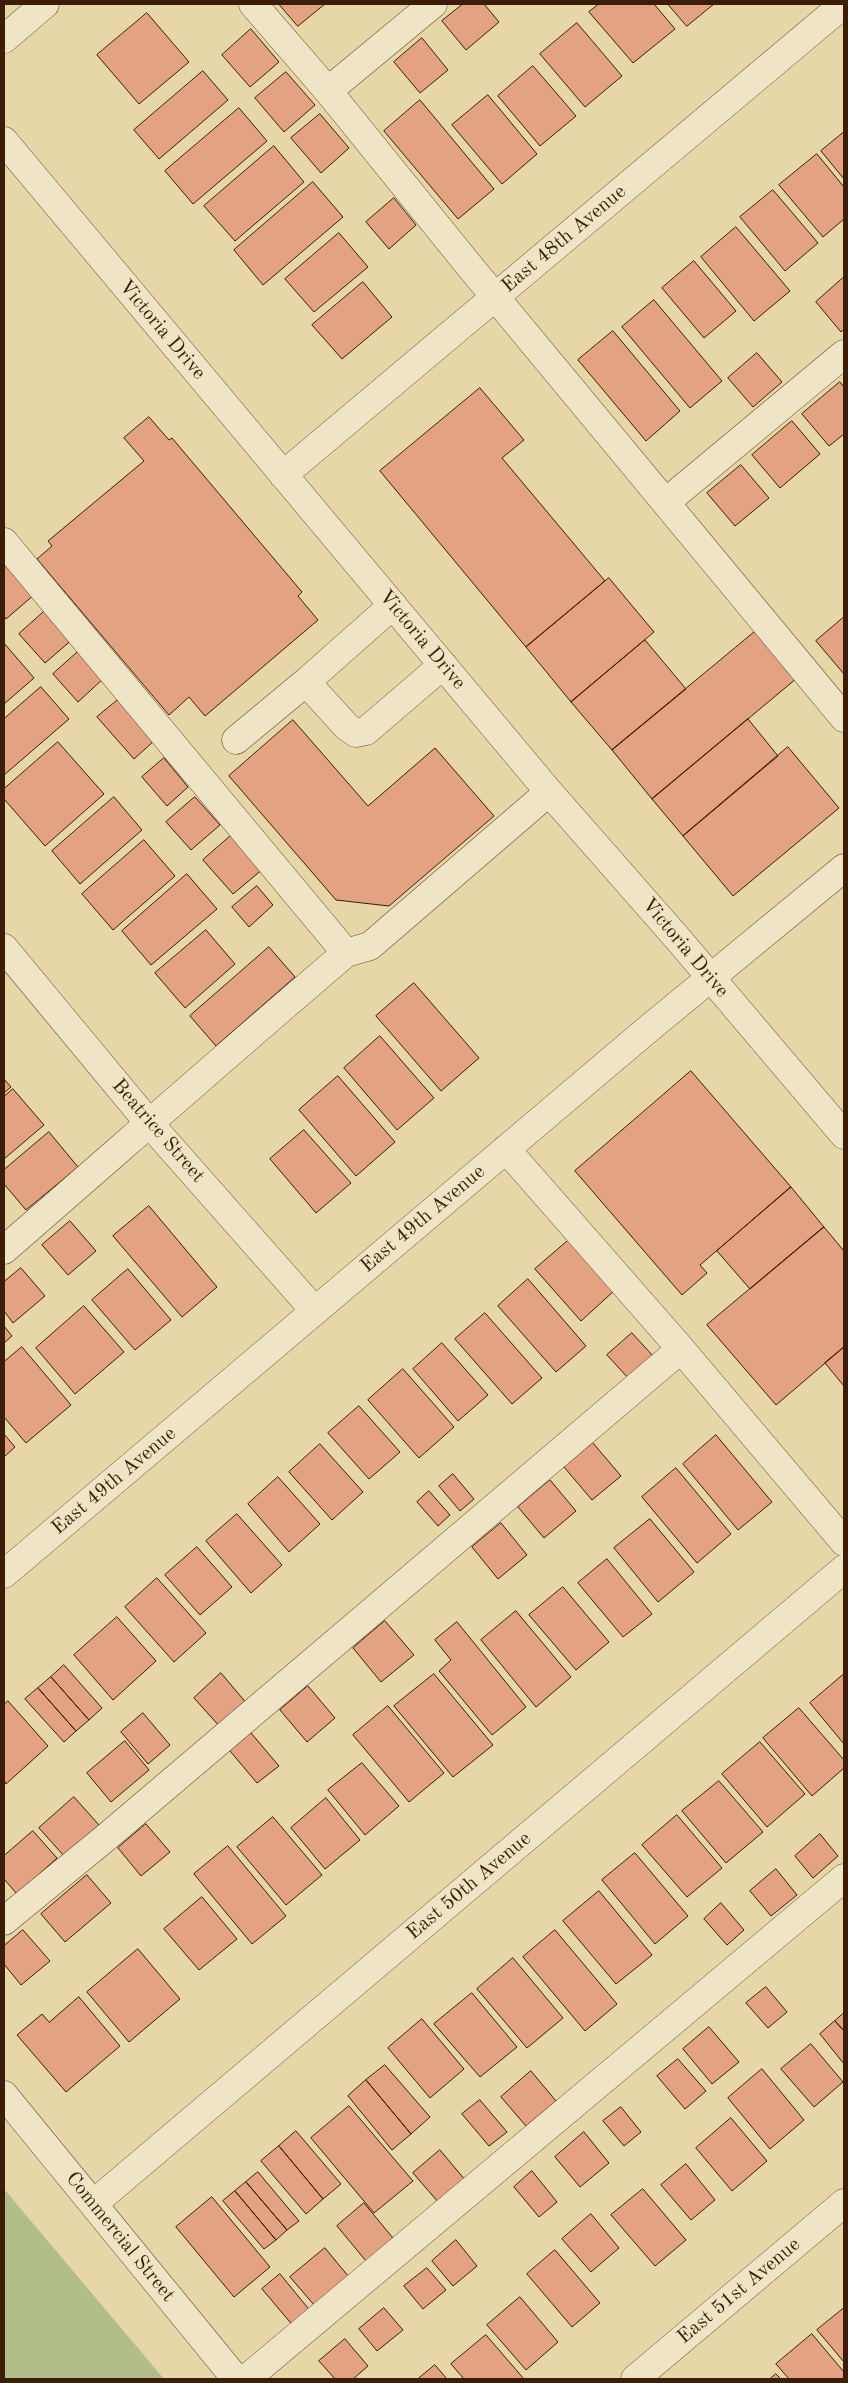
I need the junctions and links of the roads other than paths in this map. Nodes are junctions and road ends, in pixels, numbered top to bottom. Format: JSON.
{"nodes":[{"id":1,"x":45,"y":4,"type":"edge"},
{"id":2,"x":253,"y":4,"type":"edge"},
{"id":3,"x":433,"y":4,"type":"edge"},
{"id":4,"x":844,"y":4,"type":"edge"},
{"id":5,"x":4,"y":39,"type":"edge"},
{"id":6,"x":328,"y":91,"type":"junction"},
{"id":7,"x":4,"y":141,"type":"edge"},
{"id":8,"x":495,"y":297,"type":"junction"},
{"id":9,"x":844,"y":354,"type":"edge"},
{"id":10,"x":283,"y":475,"type":"junction"},
{"id":11,"x":666,"y":502,"type":"junction"},
{"id":12,"x":4,"y":542,"type":"edge"},
{"id":13,"x":393,"y":605,"type":"junction"},
{"id":14,"x":443,"y":664,"type":"junction"},
{"id":15,"x":306,"y":682,"type":"junction"},
{"id":16,"x":844,"y":718,"type":"edge"},
{"id":17,"x":236,"y":740,"type":"dead end"},
{"id":18,"x":549,"y":792,"type":"junction"},
{"id":19,"x":844,"y":868,"type":"edge"},
{"id":20,"x":4,"y":948,"type":"edge"},
{"id":21,"x":346,"y":953,"type":"junction"},
{"id":22,"x":710,"y":978,"type":"junction"},
{"id":23,"x":150,"y":1123,"type":"junction"},
{"id":24,"x":844,"y":1135,"type":"edge"},
{"id":25,"x":506,"y":1149,"type":"junction"},
{"id":26,"x":4,"y":1250,"type":"edge"},
{"id":27,"x":315,"y":1311,"type":"junction"},
{"id":28,"x":681,"y":1349,"type":"junction"},
{"id":29,"x":844,"y":1542,"type":"edge"},
{"id":30,"x":844,"y":1569,"type":"edge"},
{"id":31,"x":4,"y":1574,"type":"edge"},
{"id":32,"x":844,"y":1878,"type":"edge"},
{"id":33,"x":4,"y":1921,"type":"edge"},
{"id":34,"x":4,"y":2095,"type":"edge"},
{"id":35,"x":844,"y":2203,"type":"edge"},
{"id":36,"x":93,"y":2204,"type":"junction"},
{"id":37,"x":236,"y":2379,"type":"edge"},
{"id":38,"x":246,"y":2379,"type":"edge"},
{"id":39,"x":635,"y":2379,"type":"edge"}],
"edges":[{"from":1,"to":5,"type":"street"},
{"from":2,"to":6,"type":"street"},
{"from":3,"to":6,"type":"street"},
{"from":4,"to":8,"type":"street","name":"East 48th Avenue"},
{"from":6,"to":8,"type":"street"},
{"from":7,"to":10,"type":"street","name":"Victoria Drive"},
{"from":8,"to":10,"type":"street","name":"East 48th Avenue"},
{"from":8,"to":11,"type":"street"},
{"from":9,"to":11,"type":"street"},
{"from":10,"to":13,"type":"street","name":"Victoria Drive"},
{"from":11,"to":16,"type":"street"},
{"from":12,"to":21,"type":"street"},
{"from":13,"to":14,"type":"street","name":"Victoria Drive"},
{"from":13,"to":15,"type":"street"},
{"from":14,"to":15,"type":"street"},
{"from":14,"to":18,"type":"street","name":"Victoria Drive"},
{"from":15,"to":17,"type":"street"},
{"from":18,"to":21,"type":"street"},
{"from":18,"to":22,"type":"street","name":"Victoria Drive"},
{"from":19,"to":22,"type":"street","name":"East 49th Avenue"},
{"from":20,"to":23,"type":"street","name":"Beatrice Street"},
{"from":21,"to":23,"type":"street"},
{"from":22,"to":24,"type":"street","name":"Victoria Drive"},
{"from":22,"to":25,"type":"street","name":"East 49th Avenue"},
{"from":23,"to":26,"type":"street"},
{"from":23,"to":27,"type":"street","name":"Beatrice Street"},
{"from":25,"to":27,"type":"street","name":"East 49th Avenue"},
{"from":25,"to":28,"type":"street"},
{"from":27,"to":31,"type":"street","name":"East 49th Avenue"},
{"from":28,"to":29,"type":"street"},
{"from":28,"to":33,"type":"street"},
{"from":30,"to":36,"type":"street","name":"East 50th Avenue"},
{"from":32,"to":38,"type":"street"},
{"from":34,"to":36,"type":"street","name":"Commercial Street"},
{"from":35,"to":39,"type":"street","name":"East 51st Avenue"},
{"from":36,"to":37,"type":"street","name":"Commercial Street"}]}
